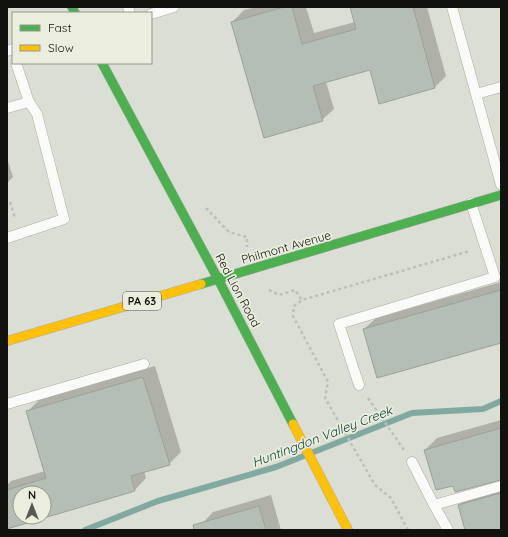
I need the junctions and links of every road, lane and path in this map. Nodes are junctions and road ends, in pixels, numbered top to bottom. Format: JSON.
{"nodes":[{"id":1,"x":174,"y":7,"type":"edge"},
{"id":2,"x":452,"y":7,"type":"edge"},
{"id":3,"x":152,"y":14,"type":"edge"},
{"id":4,"x":16,"y":64,"type":"edge"},
{"id":5,"x":103,"y":64,"type":"edge"},
{"id":6,"x":501,"y":87,"type":"edge"},
{"id":7,"x":476,"y":94,"type":"junction"},
{"id":8,"x":29,"y":102,"type":"junction"},
{"id":9,"x":7,"y":108,"type":"edge"},
{"id":10,"x":501,"y":185,"type":"edge"},
{"id":11,"x":501,"y":195,"type":"edge"},
{"id":12,"x":471,"y":203,"type":"junction"},
{"id":13,"x":205,"y":207,"type":"dead end"},
{"id":14,"x":7,"y":238,"type":"edge"},
{"id":15,"x":248,"y":247,"type":"dead end"},
{"id":16,"x":218,"y":279,"type":"junction"},
{"id":17,"x":269,"y":290,"type":"dead end"},
{"id":18,"x":302,"y":300,"type":"dead end"},
{"id":19,"x":7,"y":341,"type":"edge"},
{"id":20,"x":144,"y":364,"type":"dead end"},
{"id":21,"x":359,"y":385,"type":"joint"},
{"id":22,"x":7,"y":404,"type":"edge"},
{"id":23,"x":331,"y":407,"type":"dead end"},
{"id":24,"x":412,"y":462,"type":"joint"},
{"id":25,"x":501,"y":486,"type":"edge"},
{"id":26,"x":434,"y":505,"type":"junction"},
{"id":27,"x":348,"y":530,"type":"edge"},
{"id":28,"x":408,"y":530,"type":"edge"},
{"id":29,"x":448,"y":530,"type":"edge"}],
"edges":[{"from":1,"to":3,"type":"lane"},
{"from":2,"to":7,"type":"lane"},
{"from":4,"to":8,"type":"lane"},
{"from":5,"to":16,"type":"main road","name":"Red Lion Road"},
{"from":6,"to":7,"type":"lane"},
{"from":7,"to":10,"type":"lane"},
{"from":8,"to":9,"type":"lane"},
{"from":8,"to":14,"type":"lane"},
{"from":11,"to":12,"type":"main road","name":"Philmont Avenue"},
{"from":12,"to":16,"type":"main road","name":"Philmont Avenue"},
{"from":12,"to":21,"type":"lane"},
{"from":13,"to":15,"type":"path"},
{"from":16,"to":19,"type":"main road","name":"Philmont Avenue","number":"PA 63"},
{"from":16,"to":27,"type":"main road","name":"Red Lion Road"},
{"from":17,"to":18,"type":"path"},
{"from":20,"to":22,"type":"lane"},
{"from":21,"to":24,"type":"path"},
{"from":23,"to":28,"type":"path"},
{"from":24,"to":26,"type":"lane"},
{"from":25,"to":26,"type":"lane"},
{"from":26,"to":29,"type":"lane"}]}
